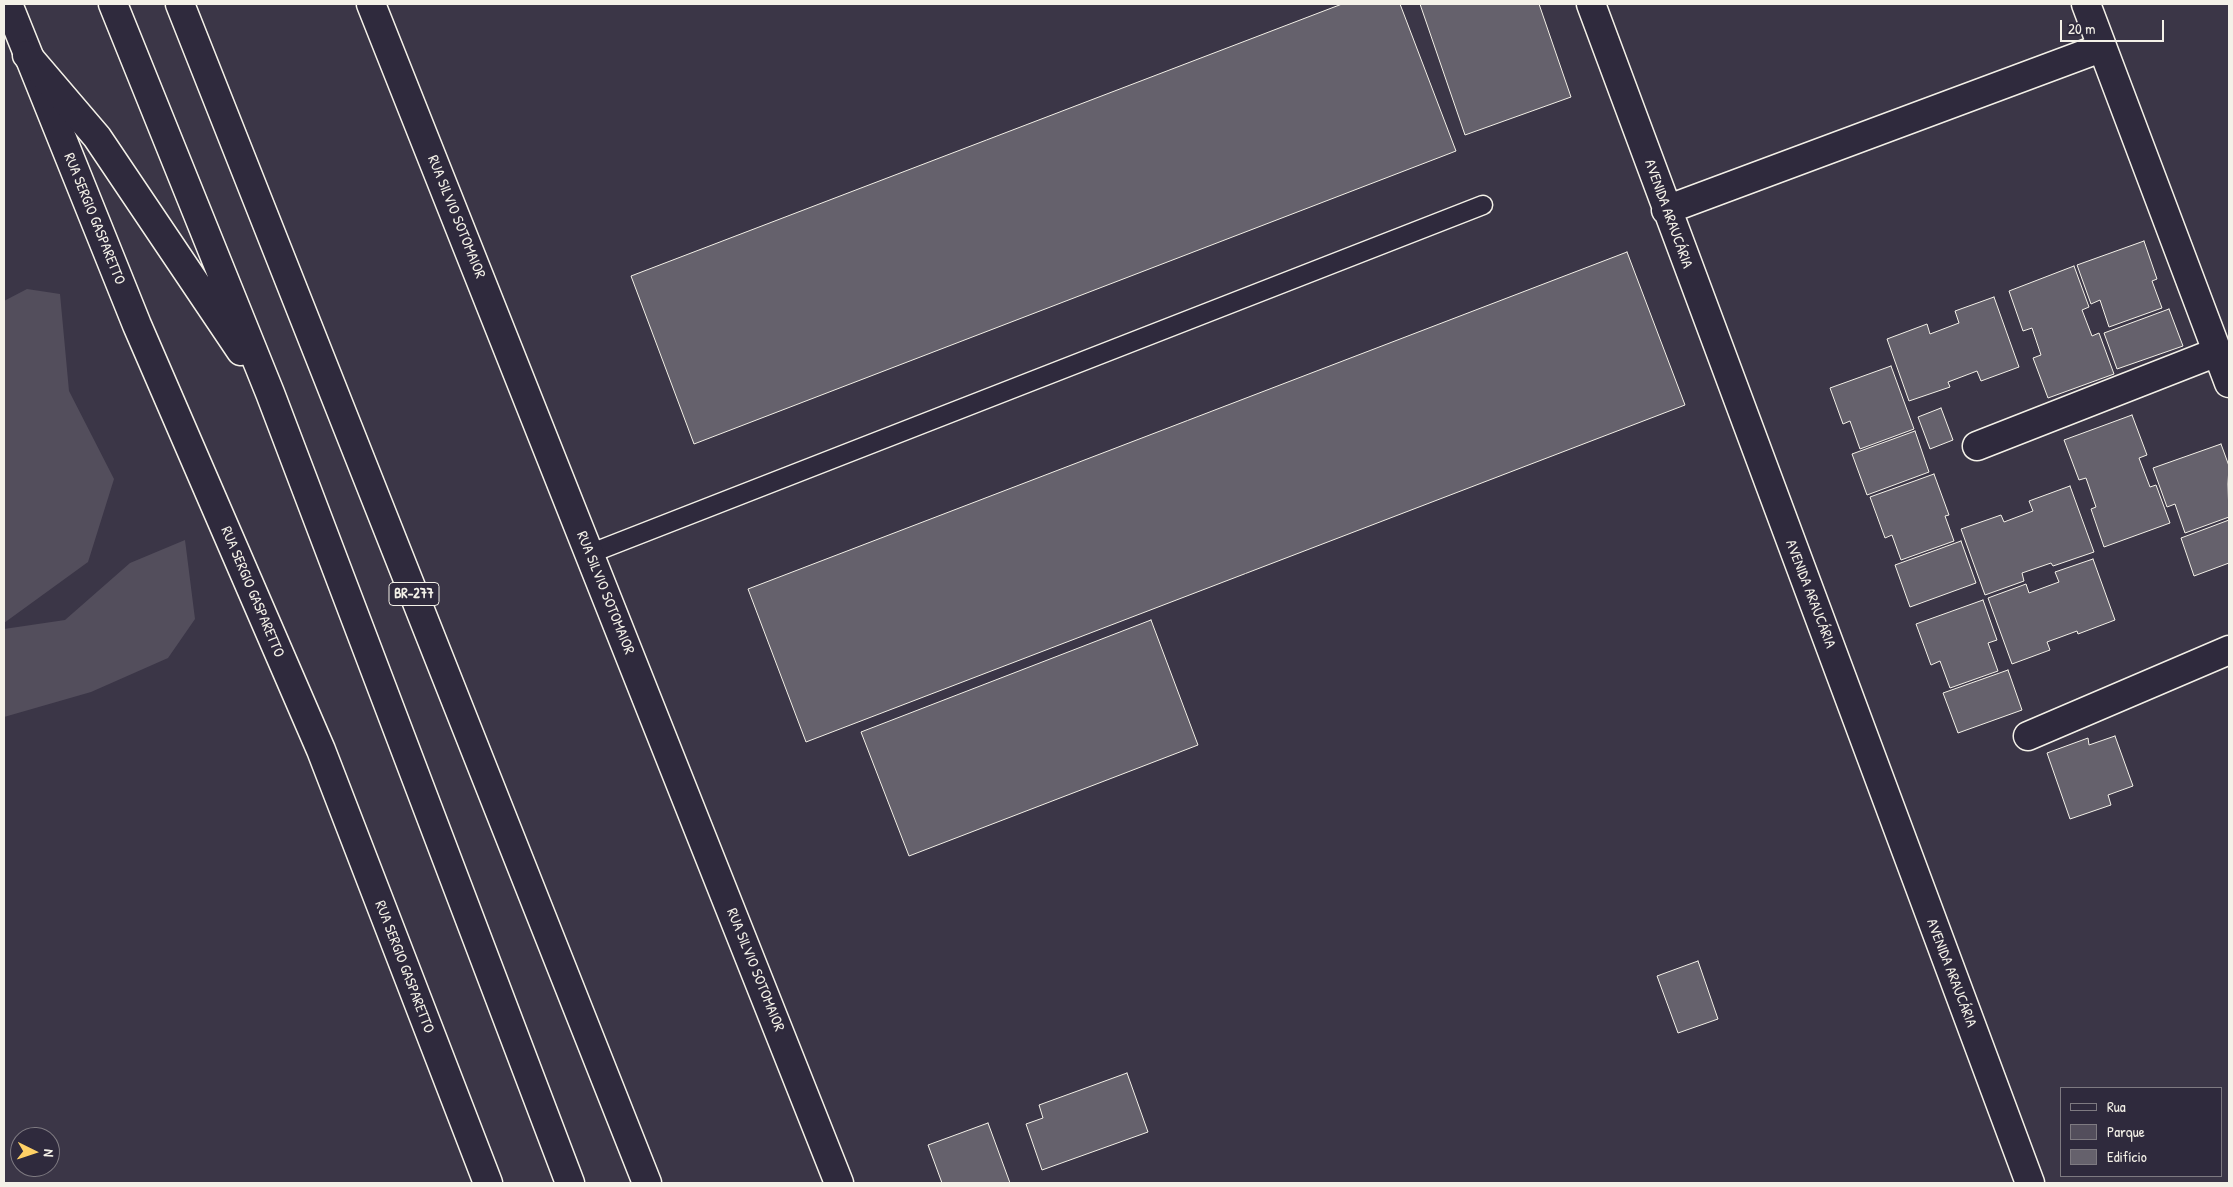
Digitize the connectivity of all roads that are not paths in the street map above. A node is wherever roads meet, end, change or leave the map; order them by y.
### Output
1 (8, 4) edge
2 (112, 4) edge
3 (180, 4) edge
4 (371, 4) edge
5 (1591, 4) edge
6 (2086, 4) edge
7 (2101, 48) junction
8 (28, 55) junction
9 (1483, 205) dead end
10 (1666, 210) junction
11 (2217, 352) junction
12 (2229, 383) edge
13 (270, 394) junction
14 (1977, 446) dead end
15 (590, 554) junction
16 (2229, 650) edge
17 (2028, 736) dead end
18 (488, 1183) edge
19 (570, 1183) edge
20 (647, 1183) edge
21 (839, 1183) edge
22 (2030, 1183) edge

1 - 8 main road, RUA SERGIO GASPARETTO
2 - 13 main road
3 - 20 main road, BR-277
4 - 15 main road, RUA SILVIO SOTOMAIOR
5 - 10 main road, AVENIDA ARAUCÁRIA
6 - 7 main road
7 - 10 main road
7 - 11 main road
8 - 13 main road
8 - 18 main road, RUA SERGIO GASPARETTO
9 - 15 lane
10 - 22 main road, AVENIDA ARAUCÁRIA
11 - 12 main road
11 - 14 main road
13 - 19 main road
15 - 21 main road, RUA SILVIO SOTOMAIOR
16 - 17 main road

